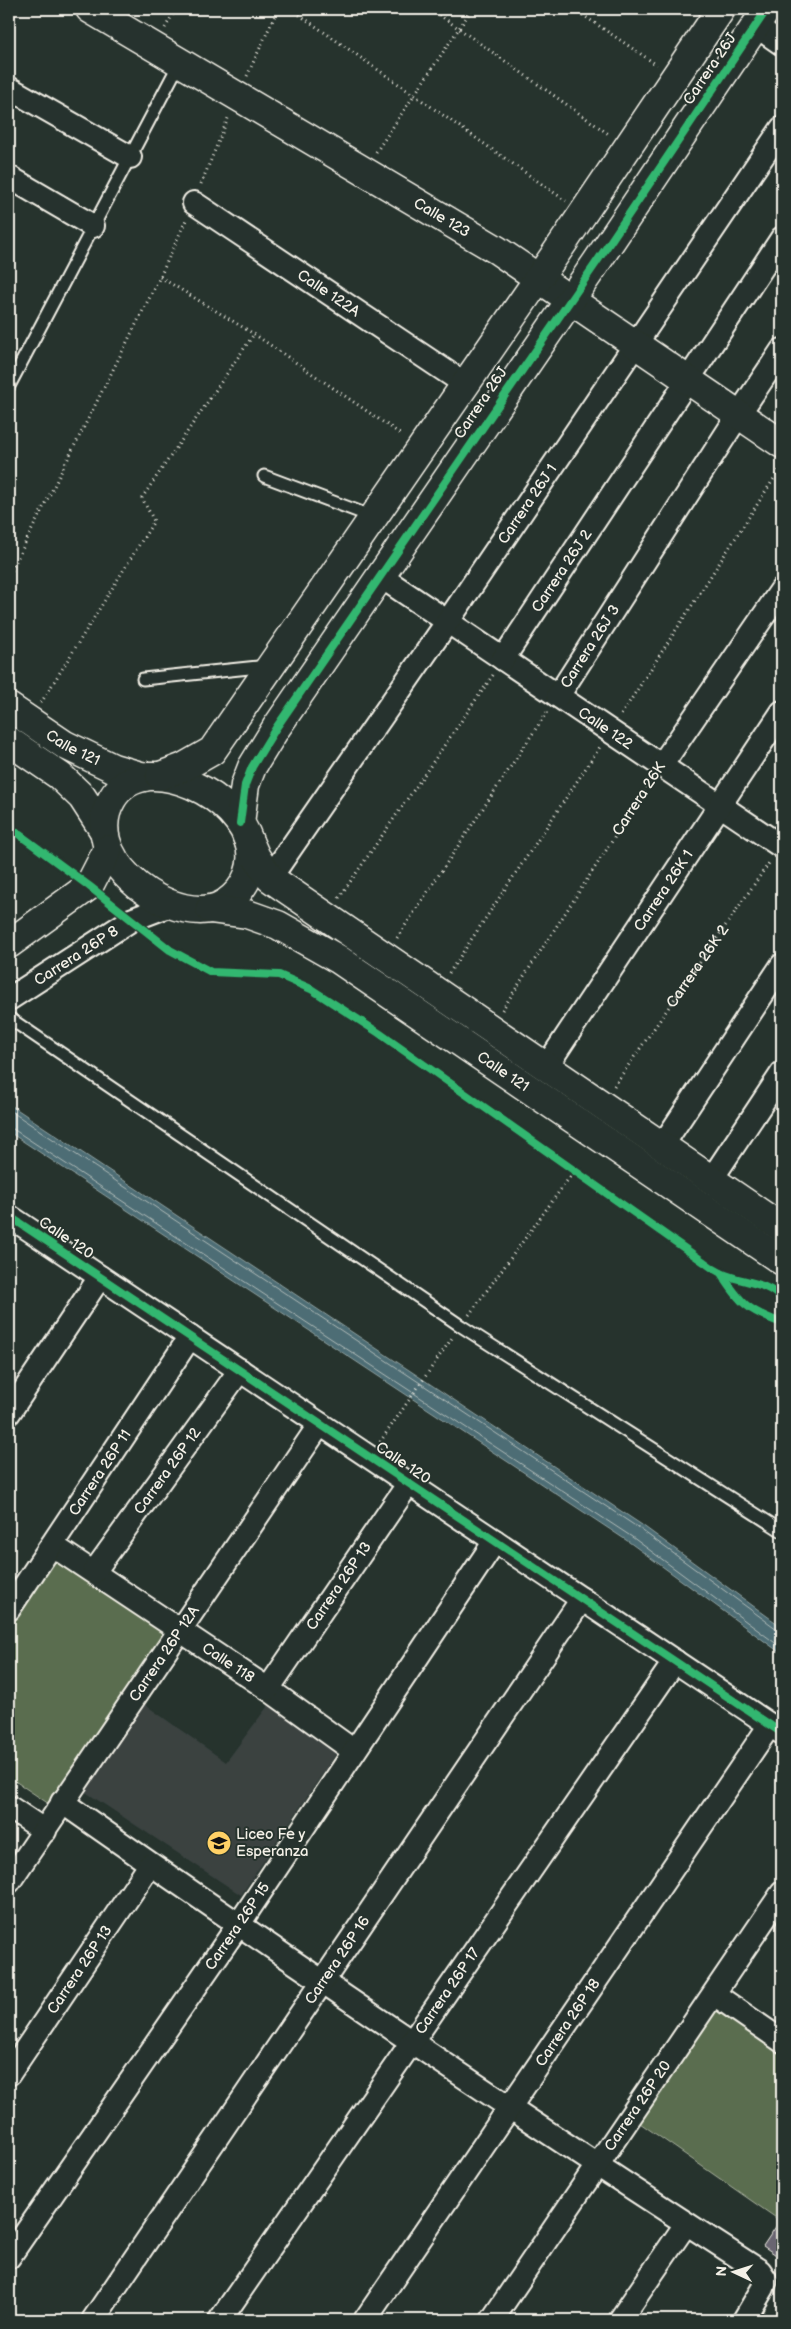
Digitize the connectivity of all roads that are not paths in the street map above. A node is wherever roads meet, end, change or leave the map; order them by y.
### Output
1 (90, 9) edge
2 (721, 9) edge
3 (761, 17) edge
4 (782, 44) edge
5 (180, 62) junction
6 (9, 88) edge
7 (782, 128) edge
8 (130, 157) junction
9 (9, 177) edge
10 (194, 203) road end
11 (93, 226) junction
12 (782, 238) edge
13 (563, 243) junction
14 (497, 250) junction
15 (596, 263) junction
16 (539, 278) junction
17 (570, 298) junction
18 (513, 316) junction
19 (608, 325) junction
20 (543, 337) junction
21 (637, 344) junction
22 (782, 350) edge
23 (688, 379) junction
24 (465, 384) junction
25 (9, 386) edge
26 (739, 414) junction
27 (782, 444) edge
28 (264, 476) dead end
29 (374, 517) junction
30 (380, 576) junction
31 (782, 589) edge
32 (448, 621) junction
33 (503, 659) junction
34 (271, 666) junction
35 (143, 679) dead end
36 (558, 696) junction
37 (9, 707) edge
38 (782, 712) edge
39 (9, 741) edge
40 (661, 766) junction
41 (152, 776) junction
42 (719, 805) junction
43 (243, 830) junction
44 (106, 840) junction
45 (782, 845) edge
46 (270, 878) junction
47 (173, 904) junction
48 (210, 909) junction
49 (9, 944) edge
50 (782, 965) edge
51 (9, 999) edge
52 (9, 1018) edge
53 (546, 1067) junction
54 (782, 1073) edge
55 (662, 1146) junction
56 (711, 1180) junction
57 (10, 1221) edge
58 (782, 1228) edge
59 (782, 1261) edge
60 (100, 1277) junction
61 (190, 1337) junction
62 (240, 1370) junction
63 (9, 1413) edge
64 (320, 1424) junction
65 (409, 1483) junction
66 (782, 1532) edge
67 (495, 1541) junction
68 (52, 1545) junction
69 (94, 1572) junction
70 (582, 1599) junction
71 (9, 1609) edge
72 (178, 1631) junction
73 (675, 1662) junction
74 (268, 1689) junction
75 (776, 1729) edge
76 (354, 1751) junction
77 (62, 1802) junction
78 (9, 1807) edge
79 (45, 1830) junction
80 (150, 1865) junction
81 (9, 1882) edge
82 (782, 1893) edge
83 (239, 1924) junction
84 (323, 1981) junction
85 (714, 1994) junction
86 (782, 2041) edge
87 (412, 2043) junction
88 (9, 2074) edge
89 (510, 2108) junction
90 (596, 2167) junction
91 (686, 2224) junction
92 (9, 2257) edge
93 (752, 2317) edge
94 (92, 2320) edge
95 (220, 2320) edge
96 (365, 2320) edge
97 (492, 2320) edge
98 (620, 2320) edge

1 - 5 street, Calle 123
2 - 13 street, Carrera 26J
3 - 4 street
3 - 15 street, Carrera 26J
5 - 8 lane
5 - 14 street, Calle 123
6 - 8 street
7 - 21 street, Carrera 26J 1
8 - 11 lane
9 - 11 street
10 - 24 street, Calle 122A
11 - 25 lane
12 - 23 street, Carrera 26J 2
13 - 14 street
13 - 16 street, Carrera 26J
14 - 16 street, Calle 123
14 - 18 street
15 - 17 street, Carrera 26J
15 - 19 street
16 - 17 street, Calle 123
16 - 18 street, Carrera 26J
17 - 19 street, Calle 123
17 - 20 street, Carrera 26J
18 - 24 street, Carrera 26J
19 - 20 street
19 - 21 street, Calle 123
20 - 30 street, Carrera 26J
21 - 23 street, Calle 123
21 - 32 street, Carrera 26J 1
22 - 26 street, Carrera 26J 3
23 - 26 street, Calle 123
23 - 33 street, Carrera 26J 2
24 - 29 street, Carrera 26J
26 - 27 street, Calle 123
26 - 36 street, Carrera 26J 3
28 - 29 lane
29 - 34 street, Carrera 26J
30 - 32 street, Calle 122
30 - 43 street, Carrera 26J
31 - 40 street, Carrera 26K
32 - 33 street, Calle 122
32 - 46 street, Carrera 26J 1
33 - 36 street, Calle 122
34 - 35 lane
34 - 41 street, Carrera 26J
36 - 40 street, Calle 122
37 - 41 street, Calle 121
38 - 42 street, Carrera 26K 1
39 - 44 street, Calle 121
40 - 42 street, Calle 122
41 - 43 street
41 - 44 street
42 - 45 street, Calle 122
42 - 53 street, Carrera 26K 1
43 - 46 street, Calle 121
43 - 48 street
44 - 47 street
44 - 49 street
46 - 53 street, Calle 121
47 - 48 street
47 - 51 street, Carrera 26P 8
48 - 59 street, Calle 121
50 - 55 street
52 - 66 lane
53 - 55 street, Calle 121
54 - 56 street
55 - 56 street, Calle 121
56 - 58 street, Calle 121
57 - 60 street, Calle 120
60 - 61 street, Calle 120
60 - 63 street
61 - 62 street, Calle 120
61 - 68 street, Carrera 26P 11
62 - 64 street, Calle 120
62 - 69 street, Carrera 26P 12
64 - 65 street, Calle 120
64 - 72 street, Carrera 26P 12A
65 - 67 street, Calle 120
65 - 74 street, Carrera 26P 13
67 - 70 street, Calle 120
67 - 76 street, Carrera 26P 15
68 - 69 street, Calle 118
68 - 71 street, Carrera 26P 11
69 - 72 street, Calle 118
70 - 73 street, Calle 120
70 - 84 street, Carrera 26P 16
72 - 74 street, Calle 118
72 - 77 street, Carrera 26P 12A
73 - 75 street, Calle 120
73 - 87 street, Carrera 26P 17
74 - 76 street, Calle 118
75 - 89 street, Carrera 26P 18
76 - 83 street, Carrera 26P 15
77 - 79 street, Carrera 26P 12A
77 - 80 street
78 - 79 street
79 - 81 street, Carrera 26P 12A
80 - 83 street
80 - 88 street, Carrera 26P 13
82 - 85 street, Carrera 26P 20
83 - 84 street
83 - 92 street, Carrera 26P 15
84 - 87 street
84 - 94 street, Carrera 26P 16
85 - 86 street
85 - 90 street, Carrera 26P 20
87 - 89 street
87 - 95 street, Carrera 26P 17
89 - 90 street
89 - 96 street, Carrera 26P 18
90 - 91 street
90 - 97 street, Carrera 26P 20
91 - 93 street
91 - 98 street

